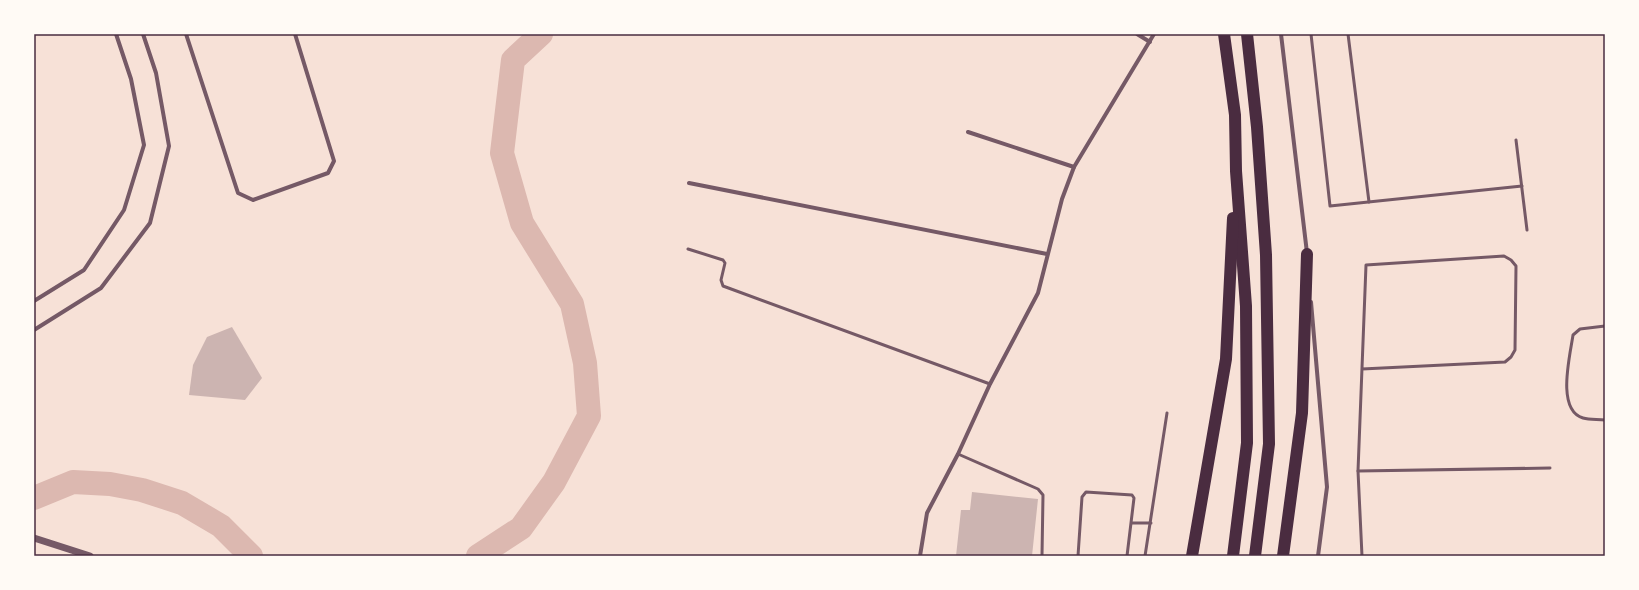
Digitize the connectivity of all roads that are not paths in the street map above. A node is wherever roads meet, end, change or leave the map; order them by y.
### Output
1 (116, 34) edge
2 (143, 34) edge
3 (186, 34) edge
4 (295, 34) edge
5 (1137, 34) edge
6 (1154, 34) edge
7 (1224, 34) edge
8 (1247, 34) edge
9 (1281, 34) edge
10 (1311, 34) edge
11 (1348, 34) edge
12 (1150, 42) junction
13 (968, 132) dead end
14 (1516, 140) dead end
15 (1074, 167) junction
16 (1236, 171) junction
17 (689, 182) dead end
18 (1522, 186) junction
19 (1369, 202) junction
20 (1527, 230) dead end
21 (688, 249) dead end
22 (1047, 254) junction
23 (1307, 254) junction
24 (34, 301) edge
25 (1605, 326) edge
26 (34, 330) edge
27 (1362, 369) junction
28 (990, 384) junction
29 (1167, 413) dead end
30 (1605, 420) edge
31 (958, 454) junction
32 (1550, 468) dead end
33 (1358, 471) junction
34 (1132, 522) junction
35 (1151, 523) junction
36 (34, 538) edge
37 (87, 555) edge
38 (920, 556) edge
39 (1042, 556) edge
40 (1078, 556) edge
41 (1127, 556) edge
42 (1145, 556) edge
43 (1192, 556) edge
44 (1233, 556) edge
45 (1255, 556) edge
46 (1283, 556) edge
47 (1318, 556) edge
48 (1362, 556) edge

1 - 24 street
2 - 26 street
3 - 4 street
5 - 12 street
6 - 12 street
7 - 16 highway
8 - 45 highway
9 - 23 street
10 - 19 lane
11 - 19 lane
12 - 15 street
13 - 15 street
14 - 18 lane
15 - 22 street
16 - 43 highway
16 - 44 highway
17 - 22 street
18 - 19 lane
18 - 20 lane
21 - 28 lane
22 - 28 street
23 - 46 highway
23 - 47 street
25 - 30 lane
27 - 27 lane
27 - 33 lane
28 - 31 street
29 - 35 lane
31 - 38 street
31 - 39 lane
32 - 33 lane
33 - 48 lane
34 - 35 lane
34 - 40 lane
34 - 41 lane
35 - 42 lane
36 - 37 street

